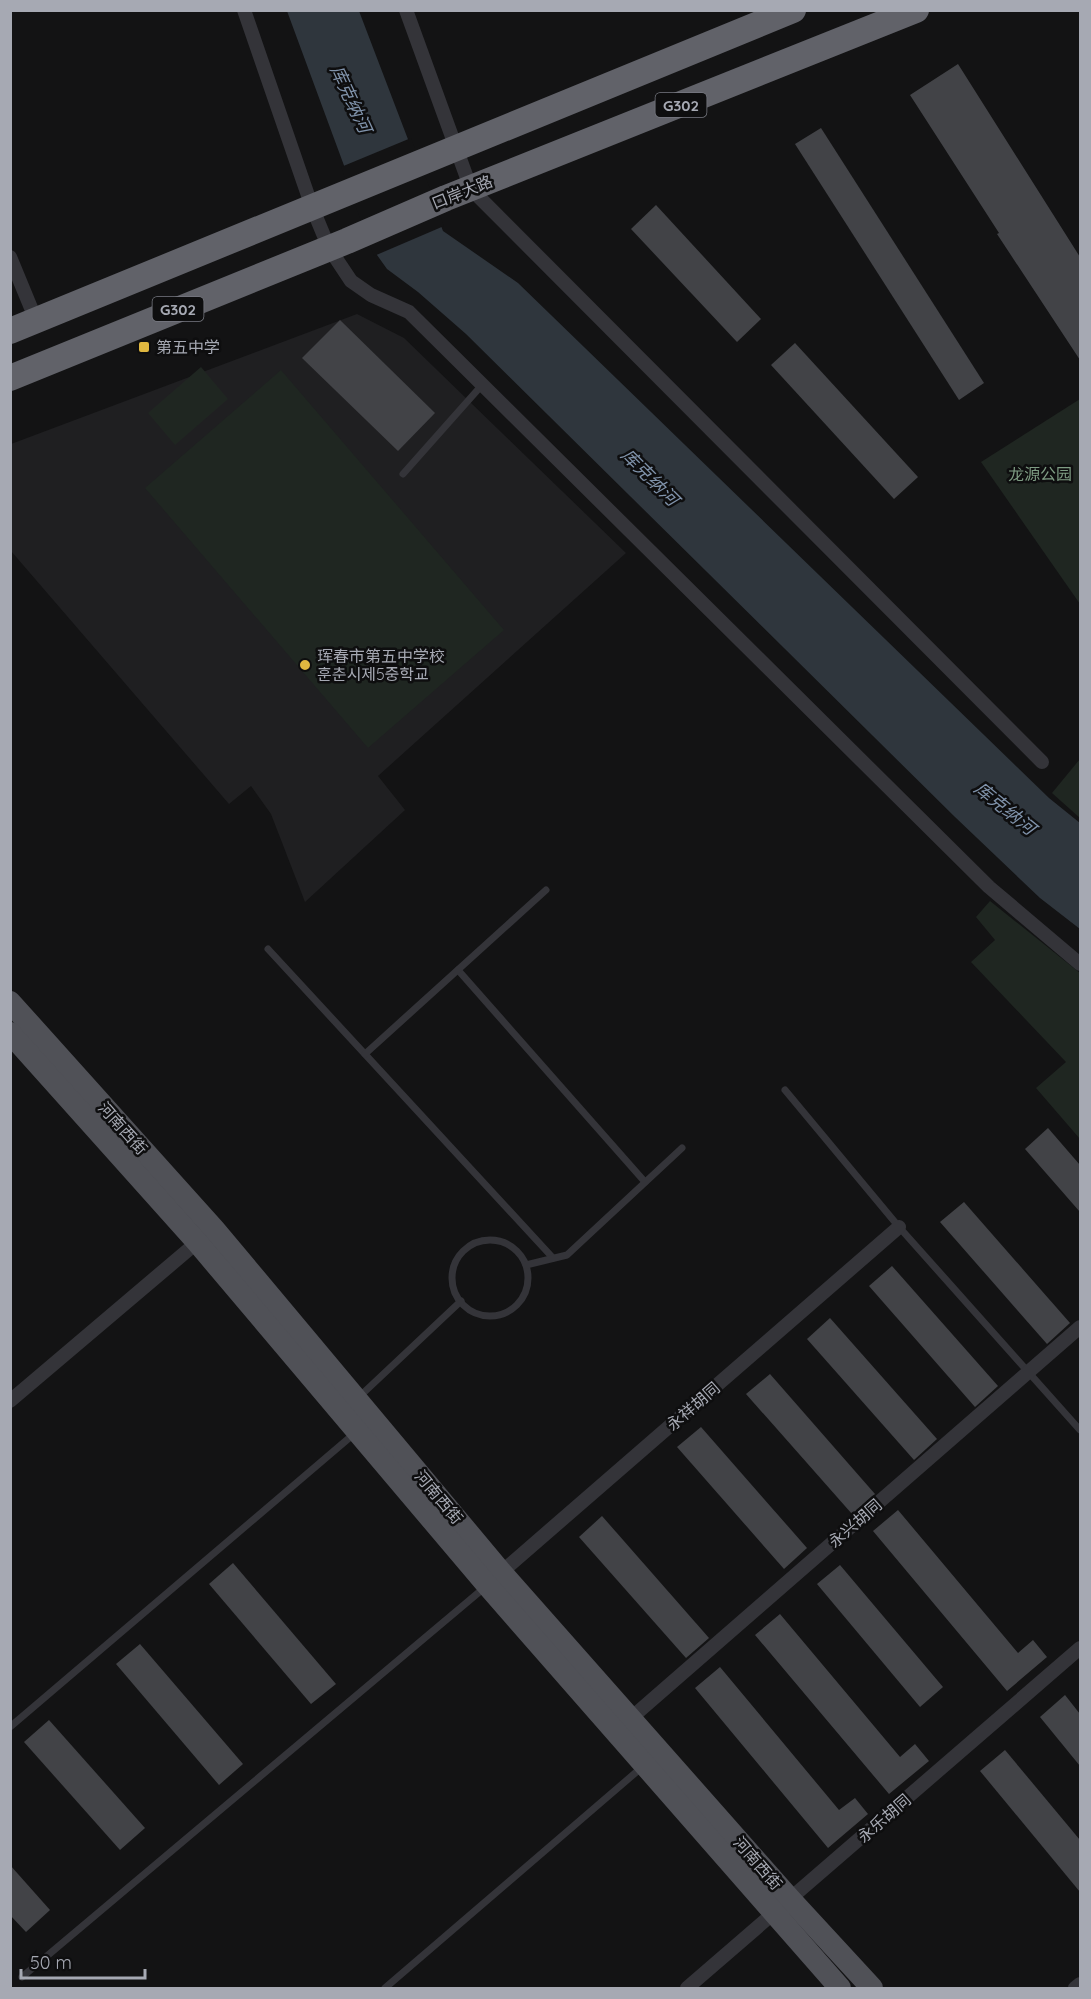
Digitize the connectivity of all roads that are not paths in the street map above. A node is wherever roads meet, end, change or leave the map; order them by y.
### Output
1 (244, 10) edge
2 (406, 10) edge
3 (794, 10) edge
4 (916, 10) edge
5 (456, 148) junction
6 (471, 189) junction
7 (321, 204) junction
8 (338, 244) junction
9 (10, 257) edge
10 (36, 320) junction
11 (10, 331) edge
12 (10, 378) edge
13 (482, 385) junction
14 (403, 474) dead end
15 (1042, 762) dead end
16 (546, 890) dead end
17 (268, 949) dead end
18 (1080, 964) edge
19 (458, 970) junction
20 (10, 1002) edge
21 (10, 1033) edge
22 (365, 1054) junction
23 (785, 1090) dead end
24 (682, 1148) dead end
25 (645, 1182) junction
26 (899, 1227) junction
27 (206, 1236) junction
28 (553, 1258) junction
29 (526, 1265) junction
30 (461, 1301) junction
31 (1080, 1327) edge
32 (1029, 1372) junction
33 (357, 1399) junction
34 (10, 1401) edge
35 (1080, 1430) edge
36 (357, 1431) junction
37 (494, 1579) junction
38 (1080, 1648) edge
39 (630, 1719) junction
40 (10, 1727) edge
41 (645, 1764) junction
42 (782, 1907) junction
43 (22, 1977) dead end
44 (1080, 1983) edge
45 (385, 1989) edge
46 (687, 1989) edge
47 (840, 1989) edge
48 (872, 1989) edge
49 (1075, 1989) edge

1 - 7 street
2 - 5 street
3 - 5 highway, G302
4 - 6 highway, 口岸大路 / G302
5 - 6 street
5 - 7 highway, G302
6 - 8 highway, 口岸大路 / G302
6 - 15 street
7 - 8 street
7 - 10 highway, G302
8 - 12 highway, 口岸大路 / G302
8 - 13 street
9 - 10 street
10 - 11 highway, G302
13 - 14 lane
13 - 18 street
16 - 19 lane
17 - 22 lane
19 - 22 lane
19 - 25 lane
20 - 27 main road, 河南西街
21 - 27 main road, 河南西街
22 - 28 lane
23 - 26 lane
24 - 25 lane
25 - 28 lane
26 - 32 lane
26 - 37 street, 永祥胡同
27 - 33 main road, 河南西街
27 - 34 street
27 - 36 main road, 河南西街
28 - 29 lane
29 - 30 lane
29 - 30 lane
30 - 33 lane
31 - 32 street, 永兴胡同
32 - 35 lane
32 - 39 street, 永兴胡同
33 - 37 main road, 河南西街
36 - 37 main road, 河南西街
36 - 40 lane
37 - 39 main road, 河南西街
37 - 41 main road, 河南西街
37 - 43 lane
38 - 42 street, 永乐胡同
39 - 42 main road, 河南西街
41 - 42 main road, 河南西街
41 - 45 lane
42 - 46 street, 永乐胡同
42 - 47 main road, 河南西街
42 - 48 main road, 河南西街
44 - 49 street

